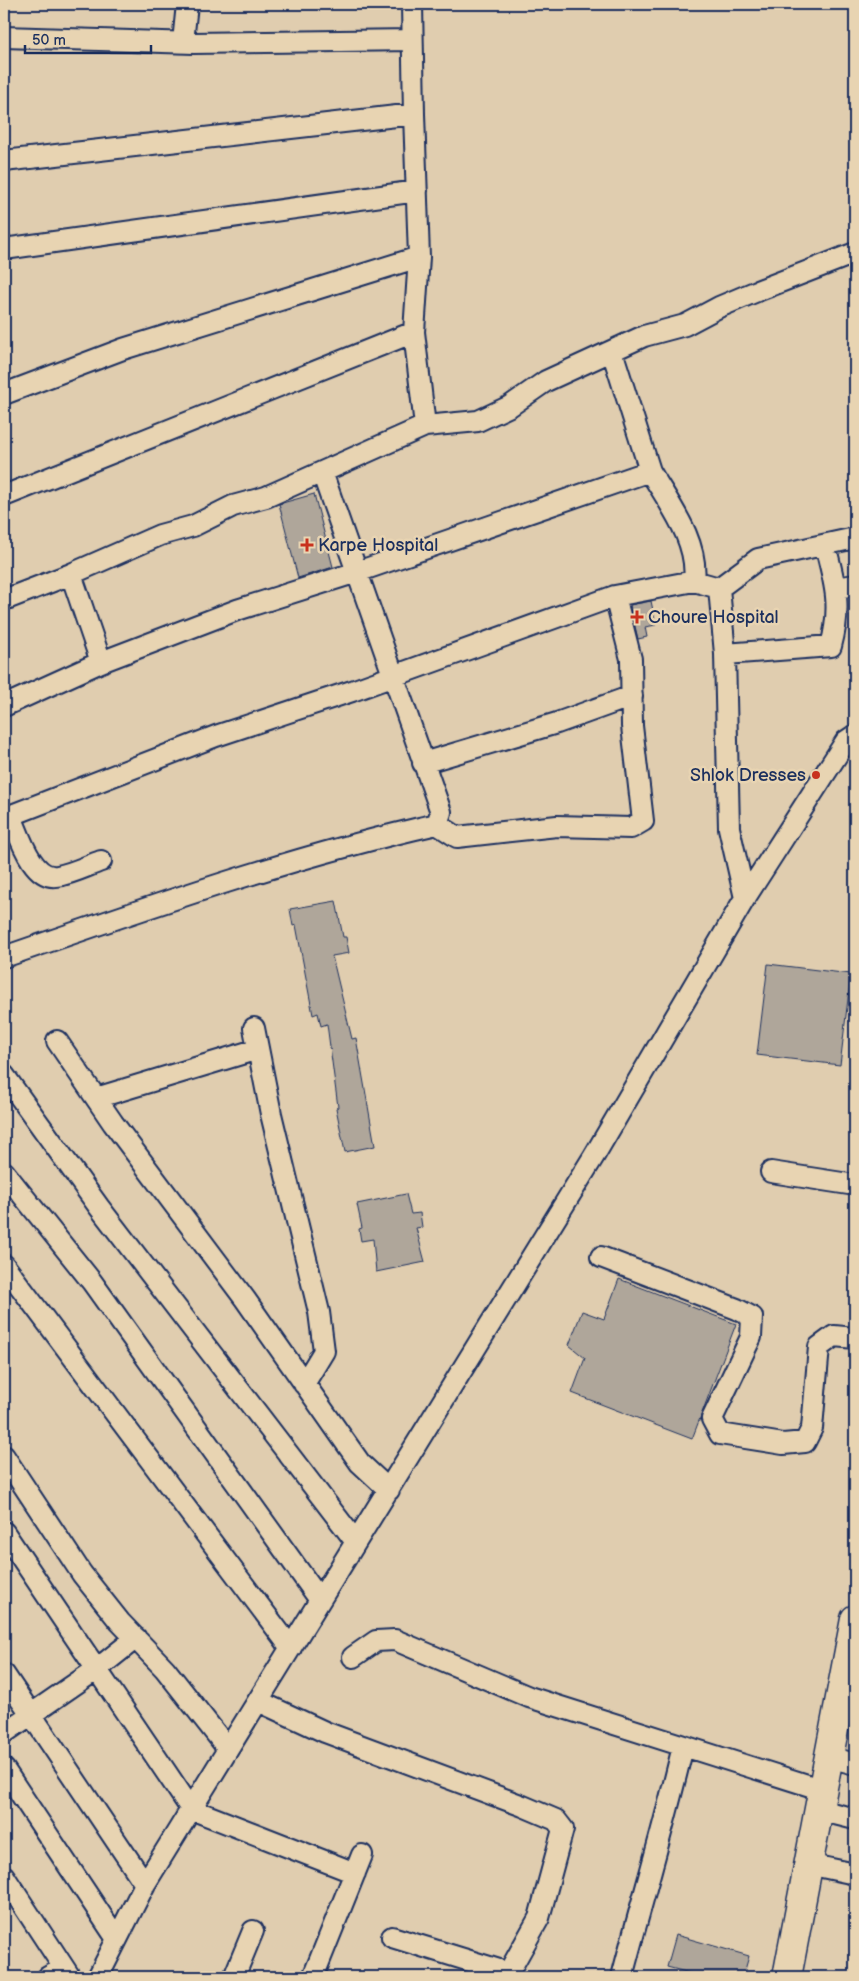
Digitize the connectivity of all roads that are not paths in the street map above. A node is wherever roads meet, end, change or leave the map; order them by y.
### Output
1 (187, 4) edge
2 (412, 4) edge
3 (4, 37) edge
4 (412, 40) junction
5 (183, 42) junction
6 (414, 114) junction
7 (4, 160) edge
8 (417, 191) junction
9 (4, 249) edge
10 (855, 253) edge
11 (420, 257) junction
12 (414, 332) junction
13 (612, 351) junction
14 (4, 394) edge
15 (425, 426) junction
16 (650, 471) junction
17 (322, 472) junction
18 (4, 496) edge
19 (855, 538) edge
20 (825, 545) junction
21 (357, 572) junction
22 (71, 574) junction
23 (694, 581) junction
24 (846, 587) edge
25 (719, 588) junction
26 (615, 596) junction
27 (4, 600) edge
28 (725, 654) junction
29 (101, 662) junction
30 (394, 675) junction
31 (632, 696) junction
32 (4, 706) edge
33 (855, 735) edge
34 (423, 763) junction
35 (7, 817) edge
36 (437, 824) junction
37 (101, 861) dead end
38 (745, 898) junction
39 (4, 957) edge
40 (254, 1028) dead end
41 (56, 1041) dead end
42 (258, 1049) junction
43 (4, 1075) edge
44 (96, 1098) junction
45 (4, 1172) edge
46 (771, 1172) dead end
47 (855, 1185) edge
48 (601, 1257) dead end
49 (4, 1265) edge
50 (855, 1338) edge
51 (304, 1384) junction
52 (4, 1456) edge
53 (388, 1490) junction
54 (4, 1532) edge
55 (356, 1542) junction
56 (320, 1600) junction
57 (855, 1620) edge
58 (136, 1638) junction
59 (291, 1648) junction
60 (852, 1655) edge
61 (353, 1657) dead end
62 (97, 1669) junction
63 (4, 1674) edge
64 (258, 1701) junction
65 (32, 1715) junction
66 (4, 1733) edge
67 (683, 1746) junction
68 (228, 1749) junction
69 (829, 1757) junction
70 (855, 1764) edge
71 (4, 1768) edge
72 (821, 1800) junction
73 (191, 1809) junction
74 (855, 1819) edge
75 (808, 1864) junction
76 (855, 1874) edge
77 (4, 1876) edge
78 (145, 1884) junction
79 (253, 1931) dead end
80 (392, 1937) dead end
81 (117, 1939) junction
82 (61, 1974) edge
83 (105, 1975) edge
84 (508, 1975) edge
85 (792, 1976) edge
86 (234, 1977) edge
87 (313, 1977) edge
88 (622, 1977) edge

1 - 5 street
2 - 4 street
3 - 5 street
4 - 5 street
4 - 6 street
6 - 7 street
6 - 8 street
8 - 9 street
8 - 11 street
10 - 13 street
11 - 12 street
11 - 14 street
12 - 15 street
12 - 18 street
13 - 15 street
13 - 16 street
15 - 17 street
16 - 21 street
16 - 23 street
17 - 21 street
17 - 22 street
19 - 20 street
20 - 24 street
20 - 25 street
21 - 29 street
21 - 30 street
22 - 27 street
22 - 29 street
23 - 25 street
23 - 26 street
24 - 28 street
25 - 28 street
26 - 30 street
26 - 31 street
28 - 38 street
29 - 32 street
30 - 34 street
30 - 35 street
31 - 34 street
31 - 36 street
33 - 38 street
34 - 36 street
35 - 37 street
36 - 39 street
38 - 53 street
40 - 42 street
41 - 44 street
42 - 44 street
42 - 51 street
43 - 55 street
44 - 51 street
45 - 56 street
46 - 47 street
48 - 50 street
49 - 59 street
51 - 53 street
52 - 58 street
53 - 55 street
54 - 62 street
55 - 56 street
56 - 59 street
57 - 60 highway
58 - 62 street
58 - 68 street
59 - 64 street
60 - 69 highway
61 - 67 street
62 - 65 street
62 - 73 street
63 - 65 street
64 - 68 street
64 - 84 street
65 - 66 street
65 - 78 street
67 - 72 street
67 - 88 street
68 - 73 street
69 - 70 street
69 - 72 highway
71 - 81 street
72 - 74 street
72 - 75 highway
73 - 78 street
73 - 87 street
75 - 76 street
75 - 85 highway
77 - 82 street
78 - 81 street
79 - 86 street
80 - 84 street
81 - 83 street

